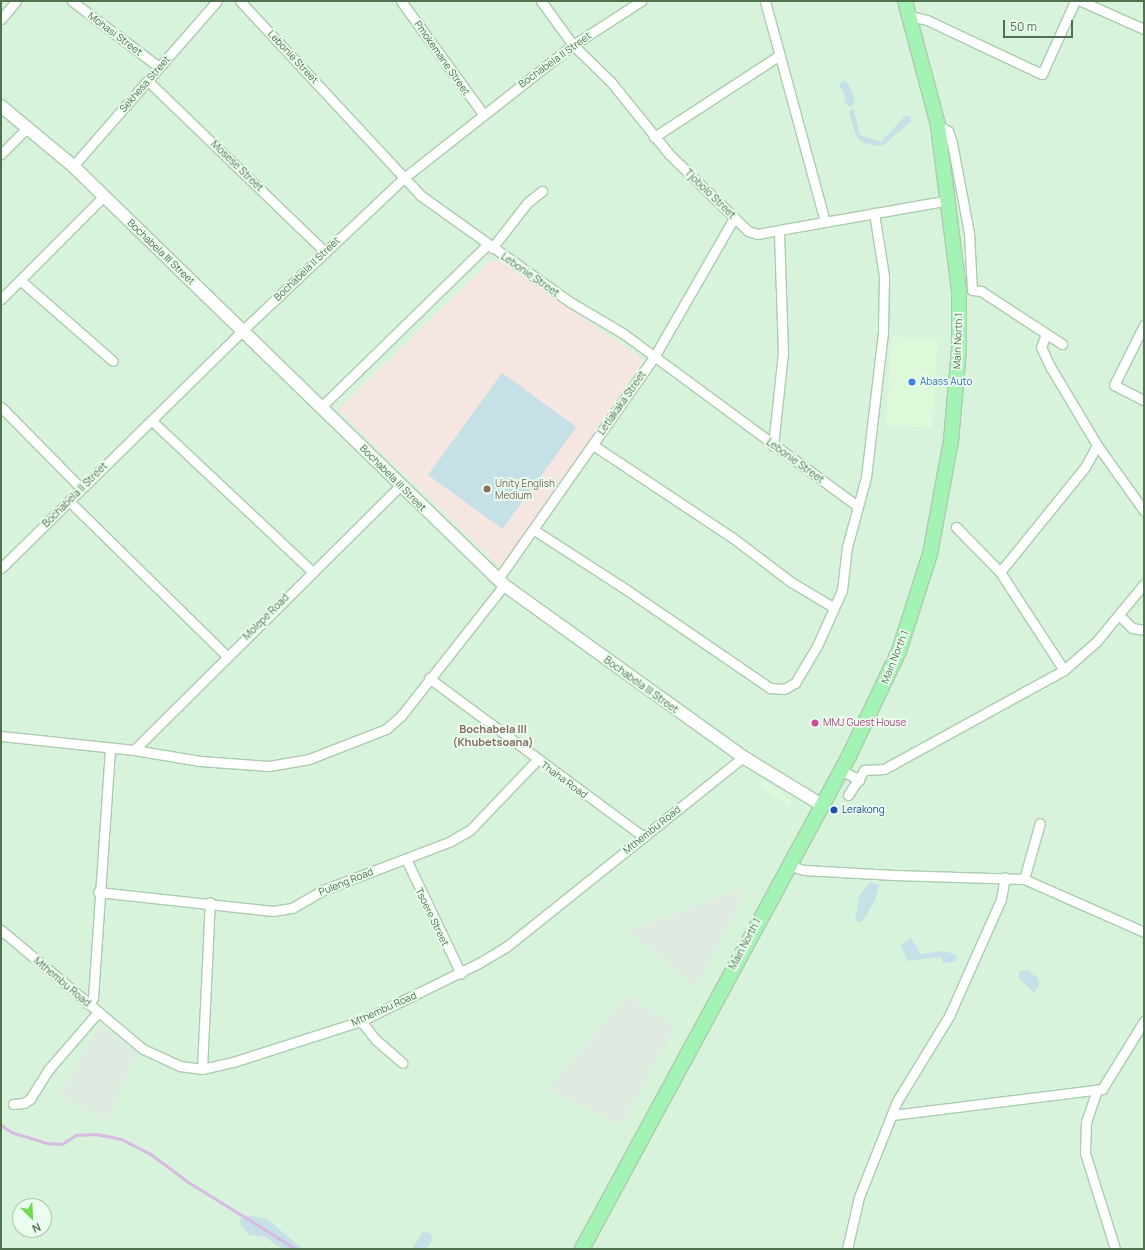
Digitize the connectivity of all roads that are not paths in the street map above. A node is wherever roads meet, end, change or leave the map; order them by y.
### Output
1 (16, 1) edge
2 (72, 1) edge
3 (217, 1) edge
4 (240, 1) edge
5 (401, 1) edge
6 (541, 1) edge
7 (641, 1) edge
8 (765, 1) edge
9 (905, 1) edge
10 (1075, 1) edge
11 (1081, 1) edge
12 (910, 16) junction
13 (1, 19) edge
14 (1144, 29) edge
15 (573, 45) junction
16 (780, 55) junction
17 (159, 67) junction
18 (148, 81) junction
19 (1, 106) edge
20 (483, 114) junction
21 (938, 126) junction
22 (27, 128) junction
23 (654, 137) junction
24 (1, 154) edge
25 (72, 166) junction
26 (405, 177) junction
27 (542, 191) dead end
28 (103, 197) junction
29 (950, 200) junction
30 (874, 213) junction
31 (734, 218) junction
32 (825, 222) junction
33 (779, 230) junction
34 (489, 247) junction
35 (326, 252) junction
36 (20, 280) junction
37 (1, 299) edge
38 (1144, 325) edge
39 (243, 330) junction
40 (1046, 334) junction
41 (1062, 344) dead end
42 (654, 357) junction
43 (113, 361) dead end
44 (1144, 400) edge
45 (1, 407) edge
46 (320, 408) junction
47 (152, 420) junction
48 (593, 445) junction
49 (1097, 445) junction
50 (773, 446) junction
51 (400, 486) junction
52 (81, 488) junction
53 (69, 501) junction
54 (857, 506) junction
55 (1144, 511) edge
56 (956, 527) dead end
57 (534, 530) junction
58 (1, 568) edge
59 (312, 571) junction
60 (1000, 572) junction
61 (501, 582) junction
62 (1144, 584) edge
63 (833, 607) junction
64 (1120, 616) junction
65 (1144, 630) edge
66 (227, 656) junction
67 (1064, 670) junction
68 (429, 678) junction
69 (1, 736) edge
70 (110, 749) junction
71 (134, 750) junction
72 (743, 757) junction
73 (537, 760) junction
74 (841, 770) junction
75 (859, 780) junction
76 (848, 795) dead end
77 (822, 805) junction
78 (1040, 823) dead end
79 (644, 837) junction
80 (406, 859) junction
81 (788, 865) junction
82 (1005, 877) junction
83 (1024, 879) junction
84 (98, 892) junction
85 (210, 902) junction
86 (1, 930) edge
87 (1144, 932) edge
88 (461, 974) junction
89 (88, 1004) junction
90 (98, 1012) junction
91 (361, 1021) junction
92 (1144, 1021) edge
93 (402, 1063) dead end
94 (202, 1069) junction
95 (1097, 1090) junction
96 (13, 1104) dead end
97 (893, 1115) junction
98 (582, 1249) edge
99 (847, 1249) edge
100 (1115, 1249) edge

1 - 13 street
2 - 17 street, Mohasi Street
3 - 17 street, Sekhesa Street
4 - 26 street, Lebonie Street
5 - 20 street, Pmokemane Street
6 - 15 street, Tjobolo Street
7 - 15 street, Bochabela II Street
8 - 16 street
9 - 12 main road, Main North 1
10 - 12 street
11 - 14 street
12 - 21 main road, Main North 1
15 - 20 street, Bochabela II Street
15 - 23 street, Tjobolo Street
16 - 23 street
16 - 32 street
17 - 18 street, Sekhesa Street
18 - 25 street, Sekhesa Street
18 - 35 street, Mosese Street
19 - 22 street, Bochabela III Street
20 - 26 street, Bochabela II Street
21 - 29 main road, Main North 1
21 - 40 street
22 - 24 street
22 - 25 street, Bochabela III Street
23 - 31 street, Tjobolo Street
25 - 28 street, Bochabela III Street
26 - 34 street, Lebonie Street
26 - 35 street, Bochabela II Street
27 - 34 street
28 - 36 street
28 - 39 street, Bochabela III Street
29 - 30 street, Tjobolo Street
29 - 74 main road, Main North 1
30 - 32 street, Tjobolo Street
30 - 54 street
31 - 33 street, Tjobolo Street
31 - 42 street, Letlakaka Street
32 - 33 street, Tjobolo Street
33 - 50 street
34 - 42 street, Lebonie Street
34 - 46 street
35 - 39 street, Bochabela II Street
36 - 37 street
36 - 43 street
38 - 44 street
39 - 46 street, Bochabela III Street
39 - 47 street, Bochabela II Street
40 - 41 street
40 - 49 street
42 - 48 street, Letlakaka Street
42 - 50 street, Lebonie Street
45 - 52 street
46 - 51 street, Bochabela III Street
47 - 52 street, Bochabela II Street
47 - 59 street
48 - 57 street, Letlakaka Street
48 - 63 street
49 - 55 street
49 - 60 street
50 - 54 street, Lebonie Street
51 - 59 street, Molepe Road
51 - 61 street, Bochabela III Street
52 - 53 street, Bochabela II Street
53 - 58 street, Bochabela II Street
53 - 66 street
54 - 63 street
56 - 60 street
57 - 61 street, Letlakaka Street
57 - 63 street
59 - 66 street, Molepe Road
60 - 67 street
61 - 68 street, Letlakaka Street
61 - 72 street, Bochabela III Street
62 - 64 street
64 - 65 street
64 - 67 street
66 - 71 street, Molepe Road
67 - 75 street
68 - 71 street, Letlakaka Street
68 - 73 street, Thaha Road
69 - 70 street, Letlakaka Street
70 - 71 street, Letlakaka Street
70 - 84 street
72 - 77 street, Bochabela III Street
72 - 79 street, Mthembu Road
73 - 79 street, Thaha Road
73 - 80 street, Puleng Road
74 - 75 street
74 - 77 main road, Main North 1
75 - 76 street
77 - 81 main road, Main North 1
78 - 83 street
79 - 88 street, Mthembu Road
80 - 85 street, Puleng Road
80 - 88 street, Tsoere Street
81 - 82 street
81 - 98 main road, Main North 1
82 - 83 street
82 - 97 street
83 - 87 street
84 - 85 street, Puleng Road
84 - 89 street
85 - 94 street
86 - 89 street, Mthembu Road
88 - 91 street, Mthembu Road
89 - 90 street, Mthembu Road
90 - 94 street, Mthembu Road
90 - 96 street
91 - 93 street
91 - 94 street, Mthembu Road
92 - 95 street
95 - 97 street
95 - 100 street
97 - 99 street

